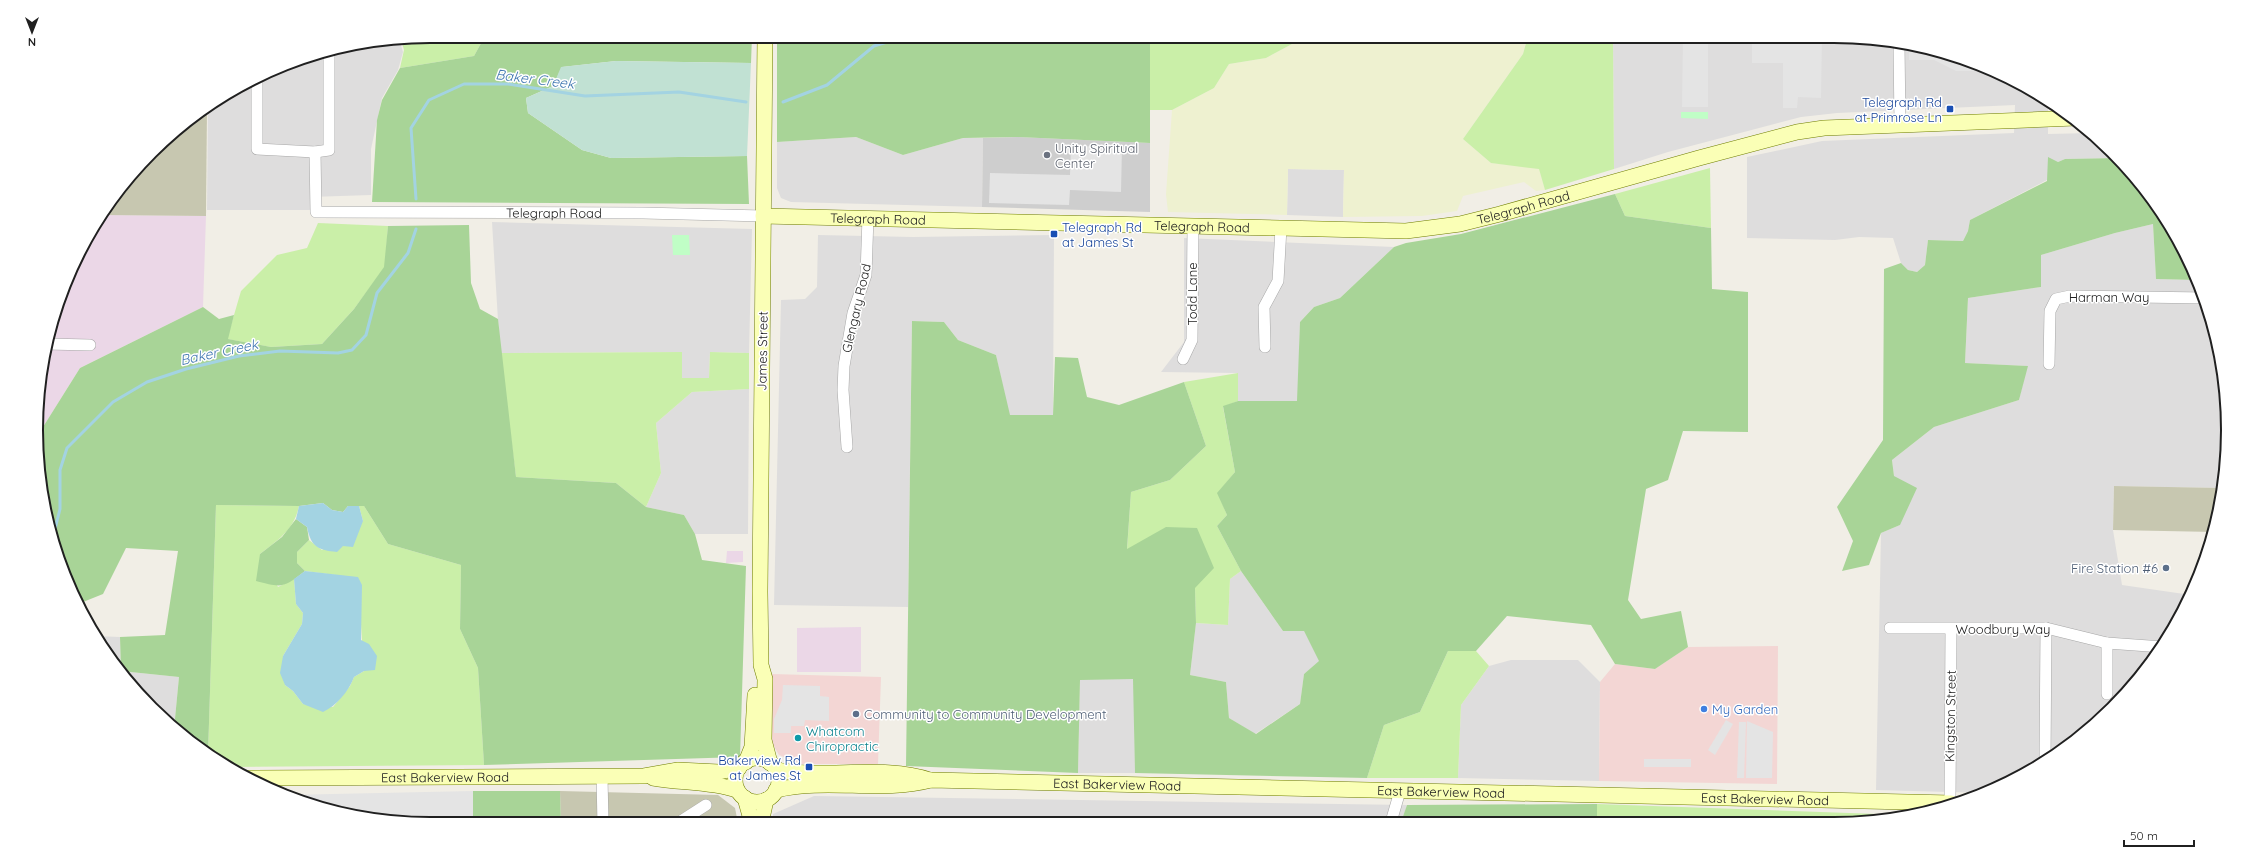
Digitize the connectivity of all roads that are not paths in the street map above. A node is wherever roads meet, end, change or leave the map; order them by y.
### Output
1 (765, 43) edge
2 (1899, 48) edge
3 (329, 56) edge
4 (257, 84) edge
5 (2064, 118) edge
6 (1900, 124) junction
7 (315, 152) junction
8 (763, 216) junction
9 (868, 217) junction
10 (1193, 226) junction
11 (1281, 228) junction
12 (2197, 298) edge
13 (53, 344) edge
14 (90, 345) dead end
15 (1265, 347) dead end
16 (1183, 359) dead end
17 (2049, 364) dead end
18 (847, 446) dead end
19 (1890, 628) dead end
20 (2046, 628) junction
21 (1951, 629) junction
22 (2107, 643) junction
23 (2156, 646) edge
24 (761, 665) junction
25 (2106, 694) dead end
26 (2045, 754) edge
27 (742, 765) junction
28 (773, 766) junction
29 (602, 776) junction
30 (644, 776) junction
31 (261, 778) edge
32 (931, 780) junction
33 (1400, 791) junction
34 (741, 794) junction
35 (771, 795) junction
36 (1950, 799) edge
37 (1938, 803) edge
38 (706, 805) dead end
39 (603, 817) edge
40 (687, 817) edge
41 (750, 817) edge
42 (763, 817) edge
43 (1392, 817) edge

1 - 8 main road, James Street
2 - 6 street
3 - 7 street
4 - 7 street
5 - 6 main road, Telegraph Road
6 - 11 main road, Telegraph Road
7 - 8 street, Telegraph Road
8 - 9 main road, Telegraph Road
8 - 24 main road, James Street
9 - 10 main road, Telegraph Road
9 - 18 street, Glengary Road
10 - 11 main road, Telegraph Road
10 - 16 street, Todd Lane
11 - 15 street
12 - 17 street, Harman Way
13 - 14 street
19 - 21 street, Woodbury Way
20 - 21 street, Woodbury Way
20 - 22 street, Woodbury Way
20 - 26 street
21 - 36 street, Kingston Street
22 - 23 street, Woodbury Way
22 - 25 street
24 - 27 main road, James Street
24 - 28 main road, James Street
27 - 28 main road
27 - 30 main road, East Bakerview Road
27 - 34 main road
28 - 32 main road, East Bakerview Road
28 - 35 main road
29 - 30 main road, East Bakerview Road
29 - 31 main road, East Bakerview Road
29 - 39 street
30 - 34 main road, East Bakerview Road
32 - 33 main road, East Bakerview Road
32 - 35 main road, East Bakerview Road
33 - 37 main road, East Bakerview Road
33 - 43 street
34 - 35 main road
34 - 41 main road
35 - 42 main road
38 - 40 street

